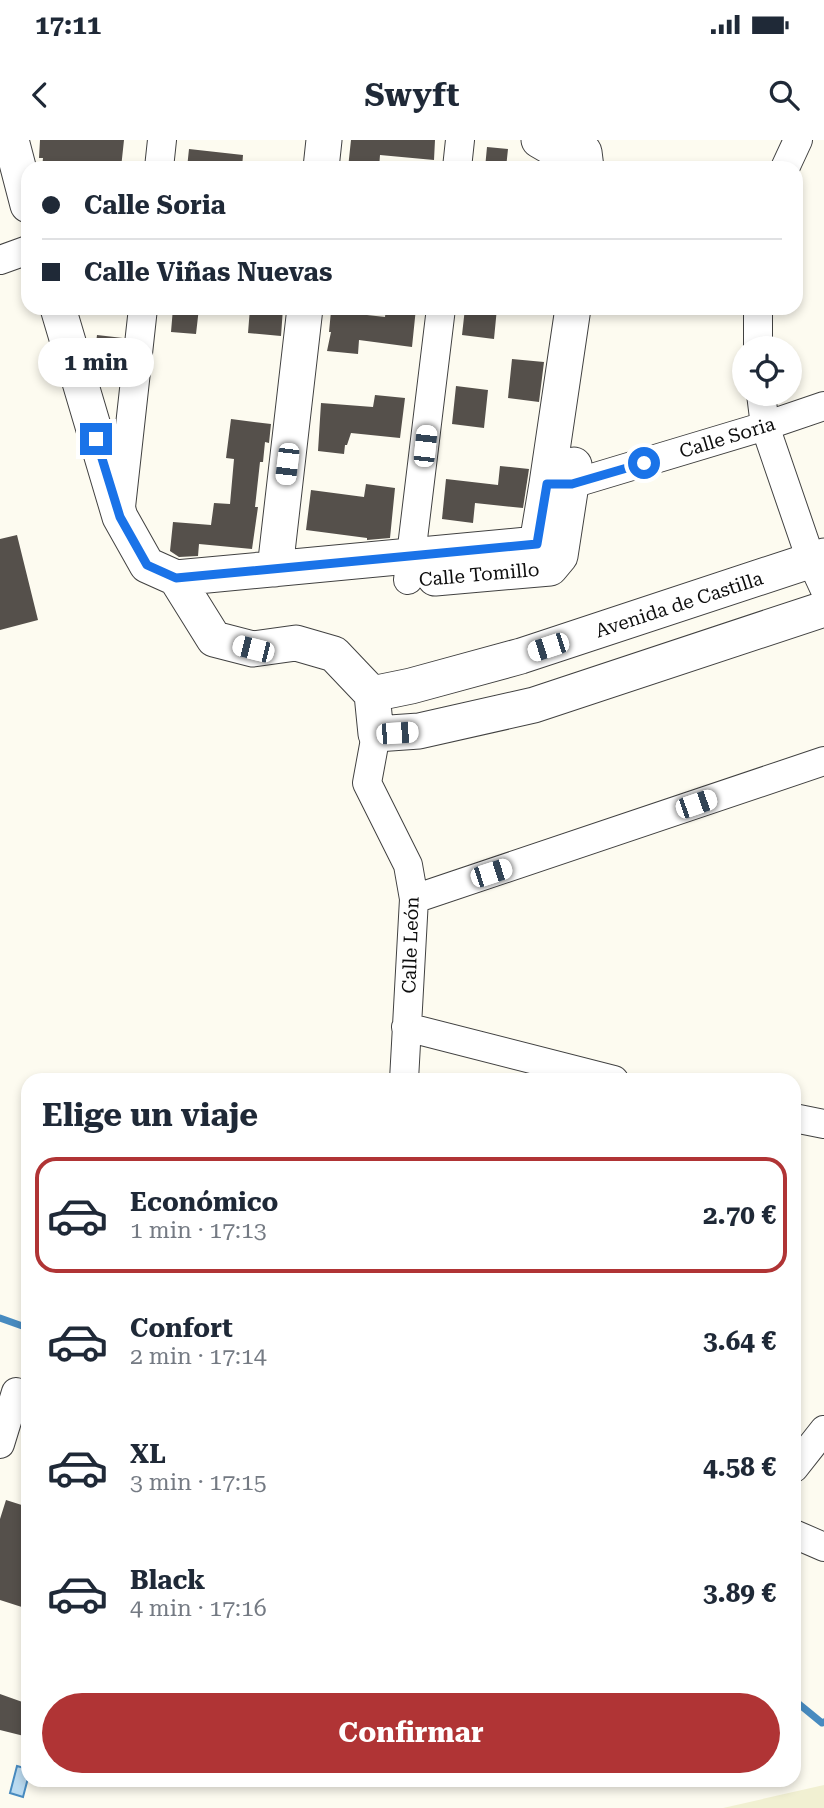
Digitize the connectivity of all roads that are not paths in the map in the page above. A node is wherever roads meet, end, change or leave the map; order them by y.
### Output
1 (11, 140) edge
2 (162, 140) edge
3 (324, 140) edge
4 (460, 140) edge
5 (539, 140) edge
6 (575, 140) edge
7 (798, 140) edge
8 (160, 161) edge
9 (322, 161) edge
10 (458, 161) edge
11 (559, 161) edge
12 (585, 161) edge
13 (788, 161) edge
14 (21, 178) edge
15 (21, 252) edge
16 (0, 260) edge
17 (60, 315) edge
18 (142, 315) edge
19 (304, 315) edge
20 (440, 315) edge
21 (572, 315) edge
22 (596, 315) edge
23 (758, 315) edge
24 (758, 336) edge
25 (762, 406) edge
26 (824, 406) edge
27 (765, 426) junction
28 (560, 484) junction
29 (120, 517) junction
30 (410, 568) junction
31 (820, 568) edge
32 (274, 579) junction
33 (182, 587) junction
34 (824, 609) edge
35 (372, 694) junction
36 (376, 734) junction
37 (824, 761) edge
38 (414, 899) junction
39 (406, 1027) junction
40 (404, 1073) edge
41 (587, 1073) edge
42 (801, 1119) edge
43 (824, 1124) edge
44 (16, 1392) dead end
45 (824, 1430) edge
46 (0, 1444) edge
47 (801, 1459) edge
48 (801, 1537) edge
49 (824, 1547) edge

1 - 14 street
2 - 8 street
3 - 9 street
4 - 10 street
5 - 11 street
6 - 12 street
7 - 13 street
15 - 16 street
17 - 29 street
18 - 29 street
19 - 32 street
20 - 30 street
21 - 28 street
22 - 28 street
23 - 24 street
25 - 27 street
26 - 27 street, Calle Soria
27 - 28 street, Calle Soria
27 - 31 street
28 - 30 street, Calle Tomillo
29 - 33 street
30 - 32 street, Calle Tomillo
31 - 35 street, Avenida de Castilla
32 - 33 street, Calle Tomillo
33 - 35 street
34 - 36 street
35 - 36 street, Calle León
36 - 38 street, Calle León
37 - 38 street
38 - 39 street, Calle León
39 - 40 street, Calle León
39 - 41 street
42 - 43 street
44 - 46 street
45 - 47 street
48 - 49 street

